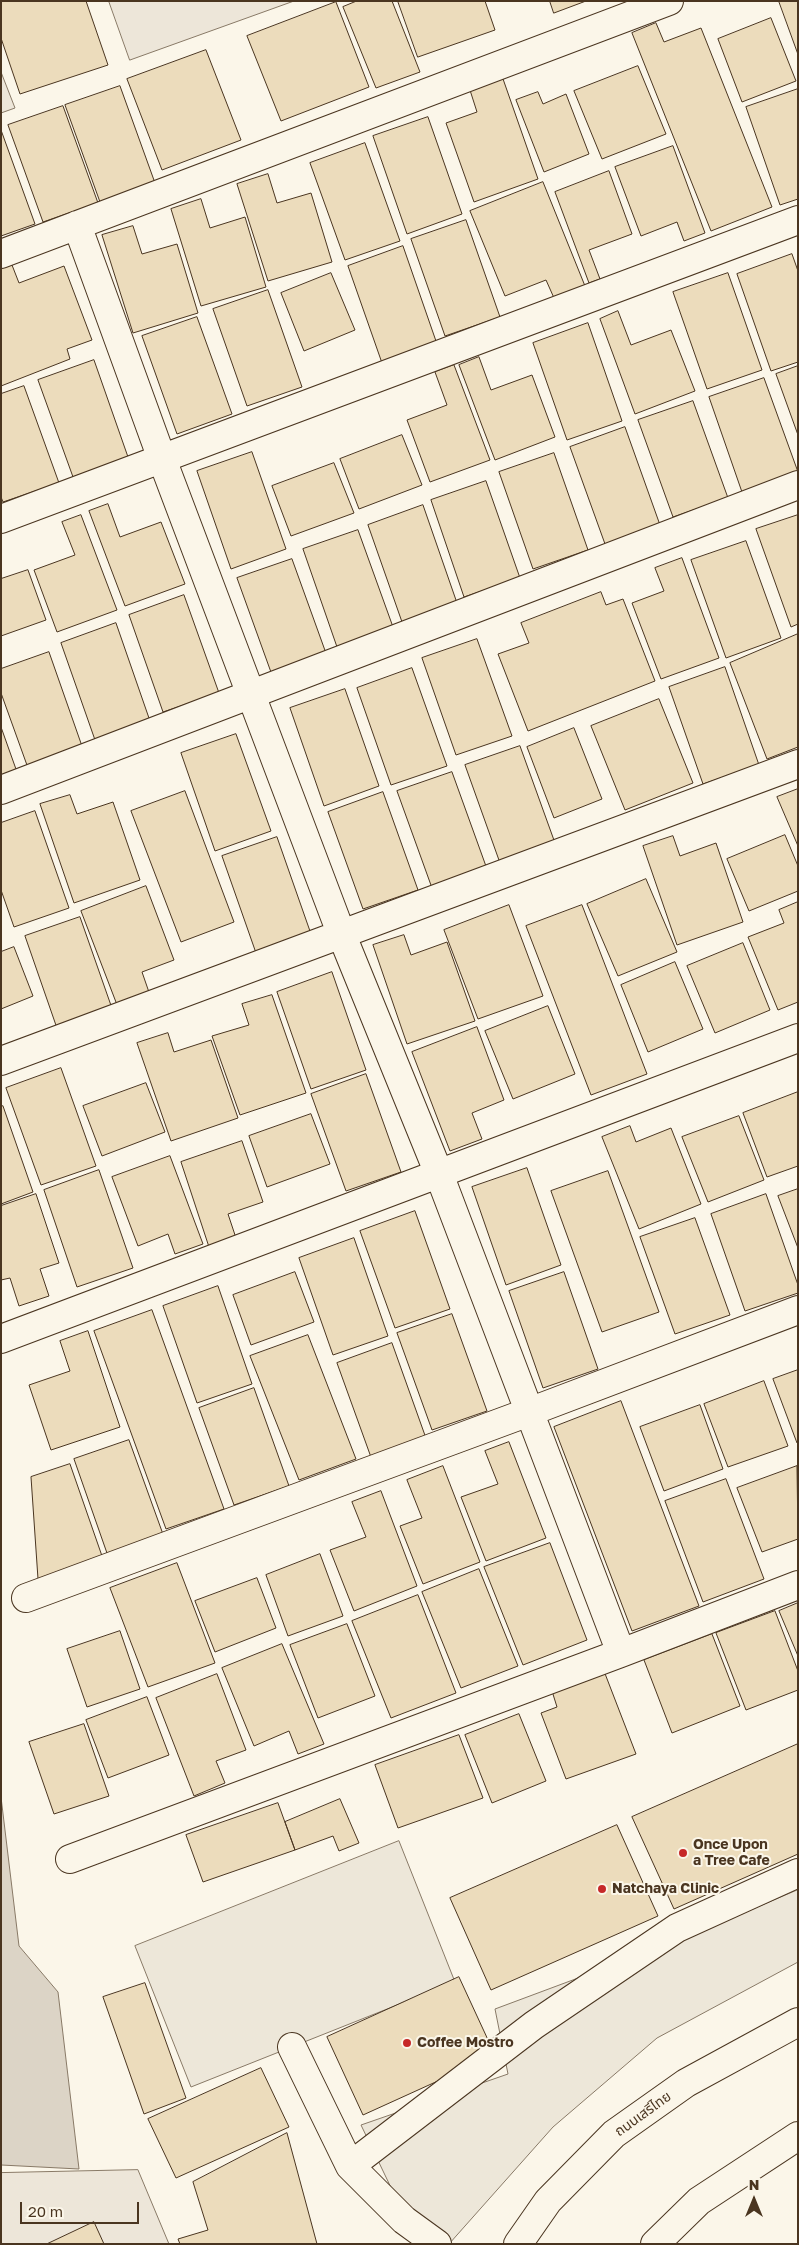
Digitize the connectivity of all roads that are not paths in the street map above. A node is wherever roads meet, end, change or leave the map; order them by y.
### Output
1 (669, 1) edge
2 (798, 220) edge
3 (78, 225) junction
4 (1, 254) edge
5 (162, 459) junction
6 (798, 485) edge
7 (1, 519) edge
8 (250, 693) junction
9 (798, 764) edge
10 (1, 790) edge
11 (341, 933) junction
12 (798, 1038) edge
13 (1, 1061) edge
14 (440, 1174) junction
15 (798, 1310) edge
16 (1, 1338) edge
17 (528, 1412) junction
18 (798, 1585) edge
19 (26, 1598) dead end
20 (621, 1653) junction
21 (70, 1858) dead end
22 (798, 1873) edge
23 (798, 2022) edge
24 (292, 2047) dead end
25 (798, 2136) edge
26 (350, 2166) junction
27 (437, 2244) edge
28 (518, 2244) edge
29 (655, 2244) edge

1 - 3 street
2 - 5 street
3 - 4 street
3 - 5 street
5 - 7 street
5 - 8 street
6 - 8 street
8 - 10 street
8 - 11 street
9 - 11 street
11 - 13 street
11 - 14 street
12 - 14 street
14 - 16 street
14 - 17 street
15 - 17 street
17 - 19 street
17 - 20 street
18 - 20 street
20 - 21 street
22 - 26 street
23 - 28 street, ถนนเสรีไทย
24 - 26 street
25 - 29 street
26 - 27 street

